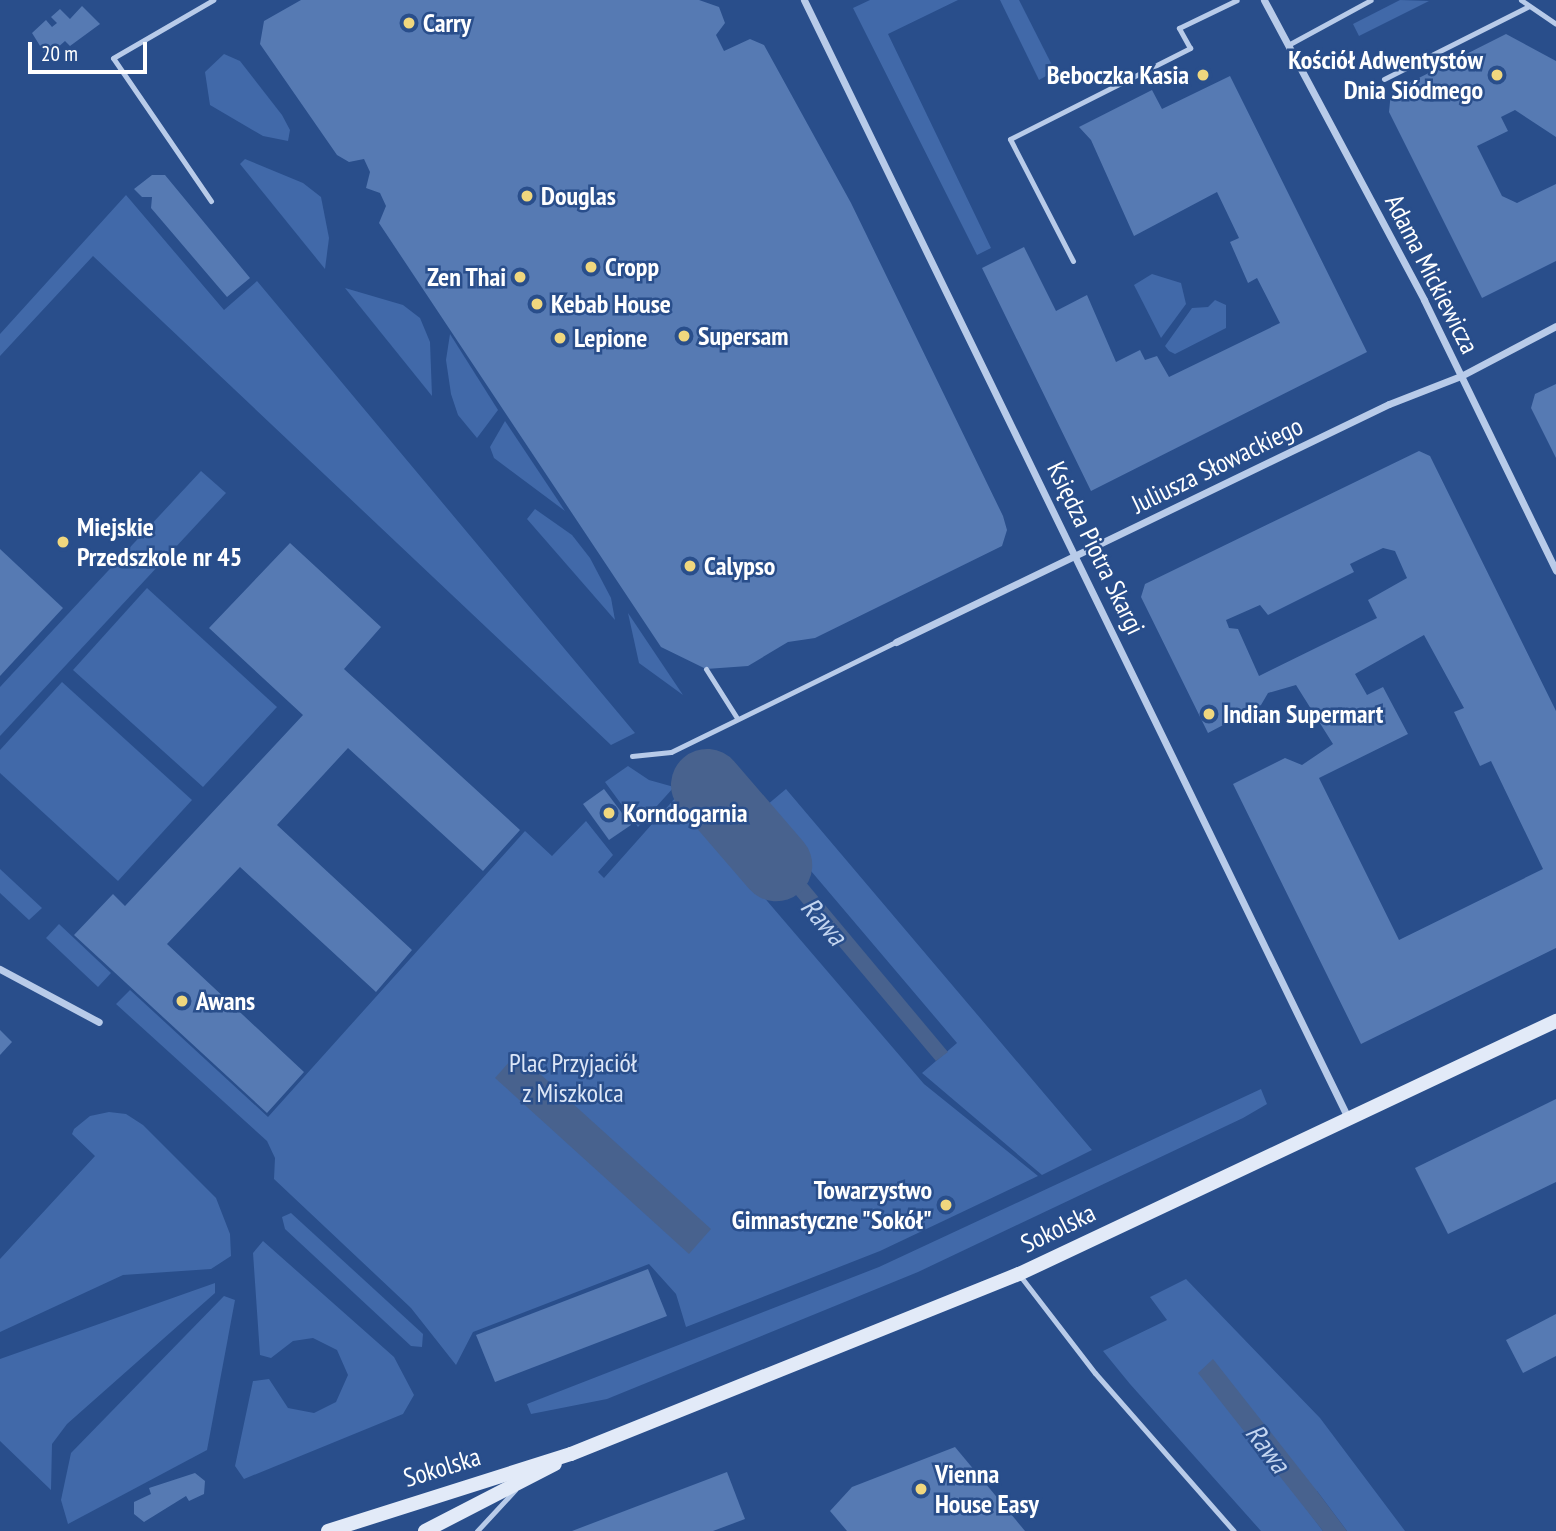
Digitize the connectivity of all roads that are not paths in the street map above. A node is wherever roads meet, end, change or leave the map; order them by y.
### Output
1 (213, 0) edge
2 (804, 0) edge
3 (1237, 0) edge
4 (1264, 0) edge
5 (1371, 0) edge
6 (1521, 0) edge
7 (1529, 6) junction
8 (1556, 24) edge
9 (1288, 45) junction
10 (1384, 79) dead end
11 (211, 201) dead end
12 (1073, 261) dead end
13 (1556, 326) edge
14 (1461, 376) junction
15 (1077, 556) junction
16 (1556, 571) edge
17 (896, 642) joint
18 (706, 669) dead end
19 (737, 718) junction
20 (632, 756) dead end
21 (0, 969) edge
22 (99, 1021) dead end
23 (1556, 1021) edge
24 (1347, 1116) junction
25 (1019, 1274) junction
26 (571, 1454) junction
27 (517, 1487) junction
28 (328, 1531) edge
29 (425, 1531) edge
30 (477, 1531) edge
31 (1234, 1531) edge

1 - 11 lane
2 - 15 street, Księdza Piotra Skargi
3 - 12 lane
4 - 9 street, Adama Mickiewicza
5 - 9 lane
6 - 7 lane
7 - 8 lane
7 - 10 lane
9 - 14 street, Adama Mickiewicza
13 - 14 street, Juliusza Słowackiego
14 - 15 street, Juliusza Słowackiego
14 - 16 street, Adama Mickiewicza
15 - 17 street, Juliusza Słowackiego
15 - 24 street, Księdza Piotra Skargi
17 - 19 lane
18 - 19 lane
19 - 20 lane
21 - 22 street
23 - 24 street, Sokolska
24 - 25 street, Sokolska
25 - 26 street, Sokolska
25 - 31 lane
26 - 27 street, Sokolska
26 - 28 street, Sokolska
27 - 29 street, Sokolska
27 - 30 lane

